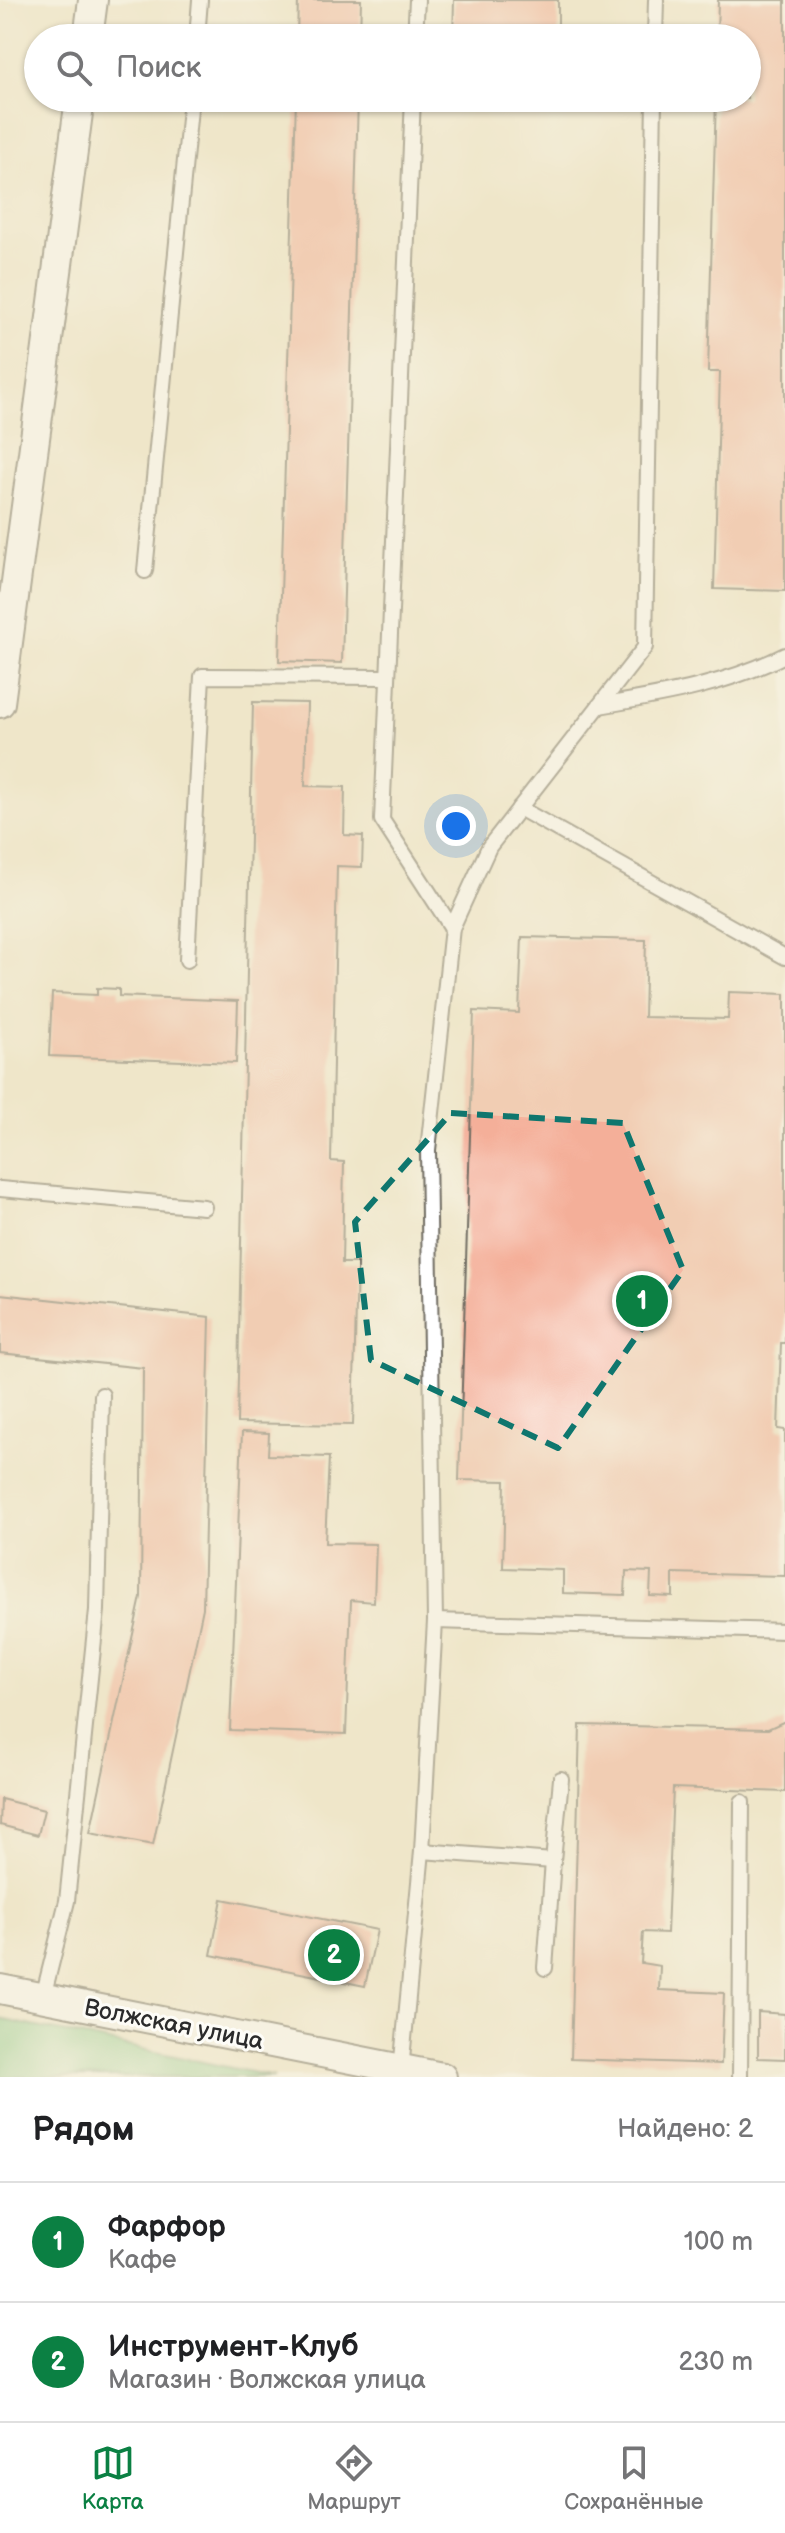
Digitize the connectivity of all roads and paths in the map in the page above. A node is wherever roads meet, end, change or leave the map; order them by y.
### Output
1 (93, 0) edge
2 (200, 0) edge
3 (417, 0) edge
4 (656, 0) edge
5 (90, 24) edge
6 (198, 24) edge
7 (416, 24) edge
8 (655, 24) edge
9 (78, 112) edge
10 (190, 112) edge
11 (412, 112) edge
12 (654, 112) edge
13 (145, 571) dead end
14 (785, 655) edge
15 (388, 677) junction
16 (0, 703) edge
17 (599, 706) junction
18 (519, 808) junction
19 (452, 928) junction
20 (785, 957) edge
21 (187, 960) dead end
22 (0, 1189) edge
23 (204, 1207) dead end
24 (102, 1395) dead end
25 (435, 1621) junction
26 (785, 1631) edge
27 (561, 1779) dead end
28 (742, 1802) dead end
29 (422, 1851) junction
30 (553, 1861) junction
31 (545, 1968) dead end
32 (0, 1989) edge
33 (43, 1997) junction
34 (401, 2070) junction
35 (442, 2077) edge
36 (740, 2077) edge

1 - 5 street
2 - 6 lane
3 - 7 lane
4 - 8 lane
9 - 16 street
10 - 13 lane
11 - 15 lane
12 - 17 lane
14 - 17 lane
15 - 19 lane
15 - 21 lane
17 - 18 lane
18 - 19 lane
18 - 20 lane
19 - 25 lane
22 - 23 lane
24 - 33 lane
25 - 26 lane
25 - 29 lane
27 - 30 lane
28 - 36 lane
29 - 30 lane
29 - 34 lane
30 - 31 lane
32 - 33 street, Волжская улица
33 - 34 street, Волжская улица
34 - 35 street, Волжская улица

